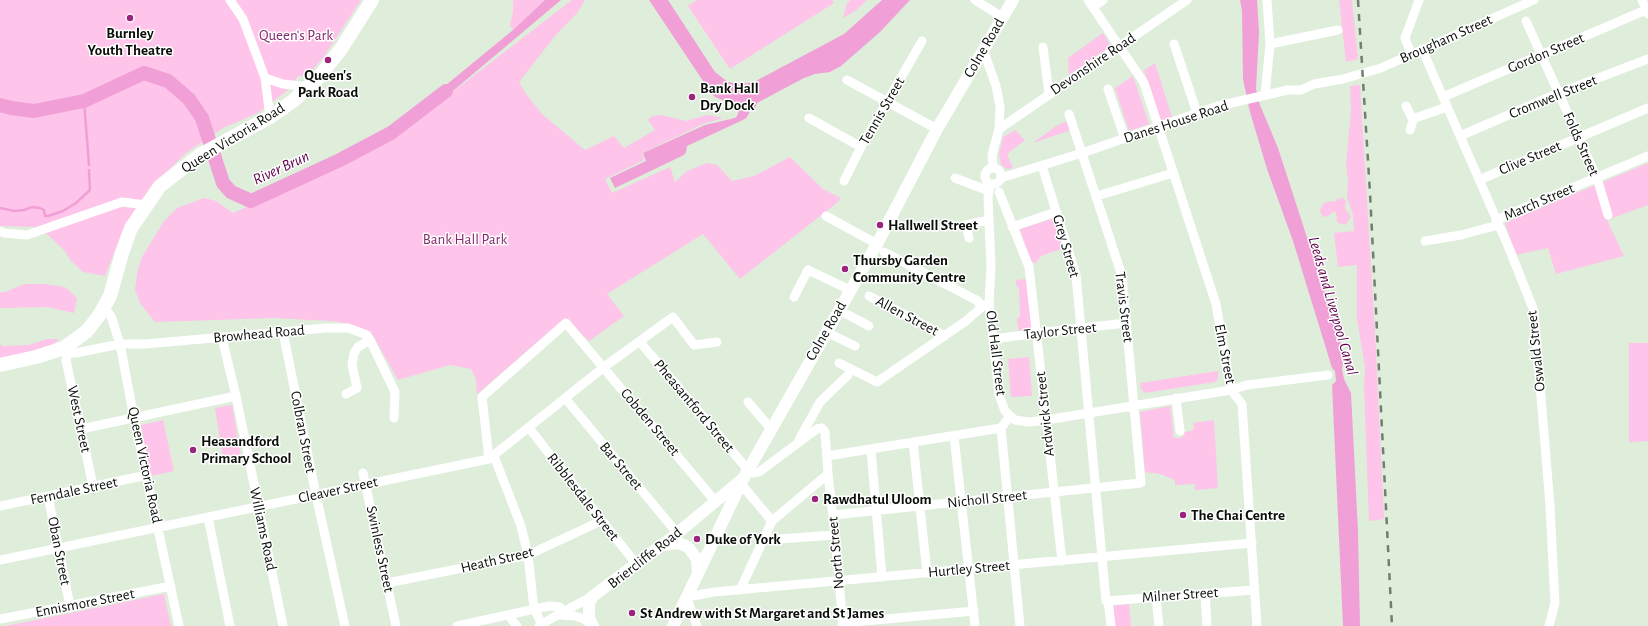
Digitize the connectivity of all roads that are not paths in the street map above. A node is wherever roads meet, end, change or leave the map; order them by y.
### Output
1 (230, 0) edge
2 (372, 0) edge
3 (975, 0) edge
4 (1013, 0) edge
5 (1103, 0) edge
6 (1187, 0) edge
7 (1268, 0) edge
8 (1419, 0) edge
9 (1534, 0) edge
10 (1642, 0) edge
11 (1518, 3) edge
12 (1090, 4) edge
13 (1647, 11) edge
14 (1002, 17) junction
15 (1526, 21) dead end
16 (1338, 30) dead end
17 (922, 41) dead end
18 (1174, 44) dead end
19 (1270, 44) junction
20 (1043, 47) dead end
21 (1118, 47) junction
22 (983, 49) junction
23 (1422, 49) junction
24 (1411, 54) junction
25 (1541, 55) junction
26 (1648, 59) edge
27 (1353, 76) joint
28 (265, 78) junction
29 (847, 80) dead end
30 (309, 86) junction
31 (1108, 88) dead end
32 (1559, 93) junction
33 (1049, 94) junction
34 (1264, 96) junction
35 (1443, 97) junction
36 (888, 102) junction
37 (1406, 106) dead end
38 (1447, 107) junction
39 (1648, 108) edge
40 (1197, 113) junction
41 (1069, 114) dead end
42 (270, 117) junction
43 (810, 118) dead end
44 (1413, 120) junction
45 (1158, 126) junction
46 (938, 129) junction
47 (999, 129) junction
48 (1410, 130) dead end
49 (1161, 135) dead end
50 (1460, 136) junction
51 (1579, 138) junction
52 (1125, 139) junction
53 (861, 146) junction
54 (1082, 153) junction
55 (1648, 156) edge
56 (1042, 166) junction
57 (993, 167) junction
58 (1173, 173) junction
59 (955, 178) dead end
60 (1001, 178) junction
61 (1597, 178) junction
62 (1479, 180) junction
63 (844, 181) dead end
64 (993, 189) junction
65 (1097, 196) junction
66 (146, 205) junction
67 (1056, 212) junction
68 (1608, 215) dead end
69 (826, 216) dead end
70 (989, 220) junction
71 (1497, 222) junction
72 (1012, 227) junction
73 (0, 231) edge
74 (968, 238) dead end
75 (1425, 241) dead end
76 (880, 248) junction
77 (850, 290) junction
78 (869, 296) dead end
79 (794, 297) dead end
80 (985, 306) junction
81 (838, 310) junction
82 (102, 311) junction
83 (1127, 324) junction
84 (869, 326) dead end
85 (1081, 328) junction
86 (283, 332) junction
87 (826, 332) junction
88 (1036, 333) junction
89 (945, 336) junction
90 (222, 338) junction
91 (993, 339) junction
92 (370, 340) junction
93 (640, 342) junction
94 (717, 342) dead end
95 (120, 344) junction
96 (854, 346) dead end
97 (66, 350) junction
98 (839, 363) dead end
99 (0, 365) edge
100 (604, 367) junction
101 (848, 375) dead end
102 (1328, 375) dead end
103 (1230, 390) junction
104 (346, 394) dead end
105 (236, 396) junction
106 (565, 398) junction
107 (1176, 398) junction
108 (748, 402) dead end
109 (1134, 405) junction
110 (1089, 412) junction
111 (1010, 416) junction
112 (134, 418) junction
113 (394, 418) dead end
114 (1046, 420) junction
115 (529, 428) junction
116 (1001, 428) junction
117 (771, 429) junction
118 (81, 430) junction
119 (1180, 431) dead end
120 (954, 436) junction
121 (913, 442) junction
122 (798, 443) junction
123 (871, 450) junction
124 (826, 456) junction
125 (492, 458) junction
126 (363, 473) dead end
127 (828, 474) junction
128 (147, 475) junction
129 (744, 478) junction
130 (1141, 483) joint
131 (366, 485) junction
132 (93, 486) junction
133 (1097, 488) junction
134 (1054, 492) junction
135 (316, 495) junction
136 (48, 496) junction
137 (1008, 497) junction
138 (715, 501) junction
139 (962, 502) junction
140 (0, 506) edge
141 (920, 506) junction
142 (258, 507) junction
143 (876, 511) junction
144 (833, 515) junction
145 (208, 517) junction
146 (601, 521) junction
147 (772, 521) junction
148 (159, 527) junction
149 (677, 533) junction
150 (835, 535) junction
151 (764, 540) junction
152 (1252, 543) junction
153 (662, 545) junction
154 (59, 548) junction
155 (528, 555) junction
156 (1102, 557) junction
157 (0, 560) edge
158 (1062, 561) junction
159 (637, 565) junction
160 (1013, 565) junction
161 (969, 569) junction
162 (927, 573) junction
163 (698, 574) junction
164 (882, 577) junction
165 (839, 581) junction
166 (387, 584) junction
167 (171, 586) junction
168 (740, 590) junction
169 (1254, 590) junction
170 (1205, 593) junction
171 (593, 596) junction
172 (1156, 597) junction
173 (686, 599) junction
174 (1107, 600) junction
175 (70, 606) junction
176 (534, 610) junction
177 (974, 611) junction
178 (560, 613) junction
179 (508, 615) junction
180 (0, 619) edge
181 (843, 624) edge
182 (540, 625) edge
183 (179, 626) edge
184 (230, 626) edge
185 (283, 626) edge
186 (345, 626) edge
187 (396, 626) edge
188 (457, 626) edge
189 (517, 626) edge
190 (593, 626) edge
191 (673, 626) edge
192 (697, 626) edge
193 (975, 626) edge
194 (1020, 626) edge
195 (1111, 626) edge
196 (1158, 626) edge
197 (1207, 626) edge
198 (1257, 626) edge
199 (1549, 626) edge

1 - 28 street
2 - 30 highway, Queen Victoria Road
3 - 14 street
4 - 14 main road, Colne Road
5 - 12 street
6 - 21 street, Devonshire Road
7 - 19 street
8 - 24 street
9 - 11 street, Brougham Street
10 - 13 street
11 - 23 street, Brougham Street
12 - 21 street
13 - 25 street, Gordon Street
14 - 22 main road, Colne Road
15 - 25 street, Folds Street
16 - 19 street
17 - 36 street, Tennis Street
18 - 40 street
19 - 34 street
20 - 33 street
21 - 33 street, Devonshire Road
21 - 45 street
22 - 46 main road, Colne Road
22 - 47 street
23 - 24 street, Brougham Street
23 - 35 street, Oswald Street
24 - 27 street, Brougham Street
25 - 32 street, Folds Street
25 - 35 street, Gordon Street
26 - 32 street, Cromwell Street
27 - 34 street, Danes House Road
28 - 30 street
28 - 42 street
29 - 36 street
30 - 42 highway, Queen Victoria Road
31 - 52 street
32 - 50 street, Cromwell Street
32 - 51 street, Folds Street
33 - 47 street, Devonshire Road
34 - 40 street, Danes House Road
35 - 38 street, Oswald Street
36 - 46 street
36 - 53 street, Tennis Street
37 - 44 street
38 - 44 street
38 - 50 street, Oswald Street
39 - 51 street, Clive Street
40 - 45 street, Danes House Road
41 - 54 street, Travis Street
42 - 66 highway, Queen Victoria Road
43 - 53 street
44 - 48 street
45 - 52 street, Danes House Road
46 - 76 main road, Colne Road
47 - 57 street
49 - 58 street, Elm Street
50 - 62 street, Oswald Street
51 - 61 street, Folds Street
51 - 62 street, Clive Street
52 - 54 street, Danes House Road
53 - 63 street, Tennis Street
54 - 56 street, Danes House Road
54 - 65 street, Travis Street
55 - 61 street, March Street
56 - 60 street, Danes House Road
56 - 67 street, Grey Street
57 - 60 street
57 - 64 street, Old Hall Street
58 - 65 street
58 - 103 street, Elm Street
59 - 64 street
60 - 64 street, Danes House Road
61 - 68 street, Folds Street
61 - 71 street, March Street
62 - 71 street, Oswald Street
64 - 70 street, Old Hall Street
64 - 72 street, Ardwick Street
65 - 83 street, Travis Street
66 - 73 street
66 - 82 highway, Queen Victoria Road
67 - 72 street
67 - 85 street, Grey Street
69 - 76 street
70 - 74 street
70 - 80 street, Old Hall Street
71 - 75 street, March Street
71 - 199 street, Oswald Street
72 - 88 street, Ardwick Street
76 - 77 main road, Colne Road
76 - 80 street
77 - 79 street
77 - 81 main road, Colne Road
78 - 89 street, Allen Street
80 - 89 street
80 - 91 street, Old Hall Street
81 - 84 street
81 - 87 main road, Colne Road
82 - 95 street, Queen Victoria Road
82 - 97 highway
83 - 85 street, Taylor Street
83 - 109 street, Travis Street
85 - 88 street, Taylor Street
85 - 110 street, Grey Street
86 - 90 street, Browhead Road
86 - 92 street, Browhead Road
86 - 135 street, Colbran Street
87 - 96 street
87 - 117 main road, Colne Road
88 - 91 street, Taylor Street
88 - 114 street, Ardwick Street
89 - 98 street
90 - 95 street, Browhead Road
90 - 105 street, Williams Road
91 - 111 street, Old Hall Street
92 - 104 street
92 - 113 street
93 - 94 street, Cleaver Street
93 - 100 street, Cleaver Street
93 - 129 street, Pheasantford Street
95 - 97 street, Browhead Road
95 - 112 street, Queen Victoria Road
97 - 99 highway
97 - 118 street, West Street
100 - 106 street, Cleaver Street
100 - 125 street, Cobden Street
100 - 138 street, Cobden Street
101 - 122 street
102 - 103 street, Old Hall Street
103 - 107 street, Old Hall Street
103 - 152 street, Elm Street
105 - 112 street
105 - 142 street, Williams Road
106 - 115 street, Cleaver Street
106 - 149 street, Bar Street
107 - 109 street, Old Hall Street
107 - 119 street
108 - 117 street
109 - 110 street, Old Hall Street
109 - 130 street, Travis Street
110 - 114 street, Old Hall Street
110 - 133 street, Grey Street
111 - 114 street, Old Hall Street
111 - 116 street
112 - 118 street
112 - 128 street, Queen Victoria Road
114 - 134 street, Ardwick Street
115 - 125 street, Cleaver Street
115 - 146 street, Ribblesdale Street
116 - 120 street
116 - 137 street
117 - 129 main road, Colne Road
118 - 132 street, West Street
120 - 121 street
120 - 139 street
121 - 123 street
121 - 141 street
122 - 124 street, North Street
122 - 129 street
123 - 124 street
123 - 143 street
124 - 127 street, North Street
125 - 131 street, Cleaver Street
125 - 155 street
126 - 131 street, Swinless Street
127 - 144 street, North Street
127 - 147 street
128 - 132 street, Ferndale Street
128 - 148 street, Queen Victoria Road
129 - 138 main road, Briercliffe Road
129 - 147 street, Pheasantford Street
129 - 163 main road, Colne Road
130 - 133 street, Nicholl Street
131 - 135 street, Cleaver Street
131 - 166 street, Swinless Street
132 - 136 street, Ferndale Street
133 - 134 street, Nicholl Street
133 - 156 street, Grey Street
134 - 137 street, Nicholl Street
134 - 158 street, Ardwick Street
135 - 142 street, Cleaver Street
135 - 186 street, Colbran Street
136 - 140 street, Ferndale Street
136 - 154 street, Oban Street
137 - 139 street, Nicholl Street
137 - 160 street
138 - 149 main road, Briercliffe Road
139 - 141 street, Nicholl Street
139 - 161 street
141 - 143 street, Nicholl Street
141 - 162 street
142 - 145 street, Cleaver Street
142 - 185 street, Williams Road
143 - 144 street, Nicholl Street
143 - 164 street
144 - 150 street, North Street
145 - 148 street, Cleaver Street
145 - 184 street
146 - 155 street, Heath Street
146 - 159 street, Ribblesdale Street
147 - 151 street
148 - 154 street, Cleaver Street
148 - 167 street, Queen Victoria Road
149 - 153 main road, Briercliffe Road
150 - 151 street
150 - 165 street, North Street
151 - 168 street
152 - 156 street, Hurtley Street
152 - 169 street, Elm Street
153 - 159 main road, Briercliffe Road
153 - 163 main road
154 - 157 street, Cleaver Street
154 - 175 street, Oban Street
155 - 166 street, Heath Street
155 - 176 street
156 - 158 street, Hurtley Street
156 - 174 street, Grey Street
158 - 160 street, Hurtley Street
159 - 171 main road, Briercliffe Road
160 - 161 street, Hurtley Street
160 - 194 street
161 - 162 street, Hurtley Street
161 - 177 street
162 - 164 street, Hurtley Street
163 - 173 main road, Colne Road
164 - 165 street, Hurtley Street
165 - 168 street, Hurtley Street
165 - 181 street, North Street
166 - 187 street, Swinless Street
167 - 175 street, Ennismore Street
167 - 183 street, Queen Victoria Road
168 - 173 street, Hurtley Street
169 - 170 street, Milner Street
169 - 198 street, Elm Street
170 - 172 street, Milner Street
170 - 197 street
171 - 178 street, Briercliffe Road
171 - 190 main road
172 - 174 street, Milner Street
172 - 196 street
173 - 191 main road, Colne Road
173 - 192 street
174 - 195 street, Grey Street
175 - 180 street, Ennismore Street
176 - 178 street
176 - 179 street
176 - 182 street
177 - 181 street
177 - 193 street
178 - 182 street, Briercliffe Road
178 - 190 street
179 - 188 street
179 - 189 street

